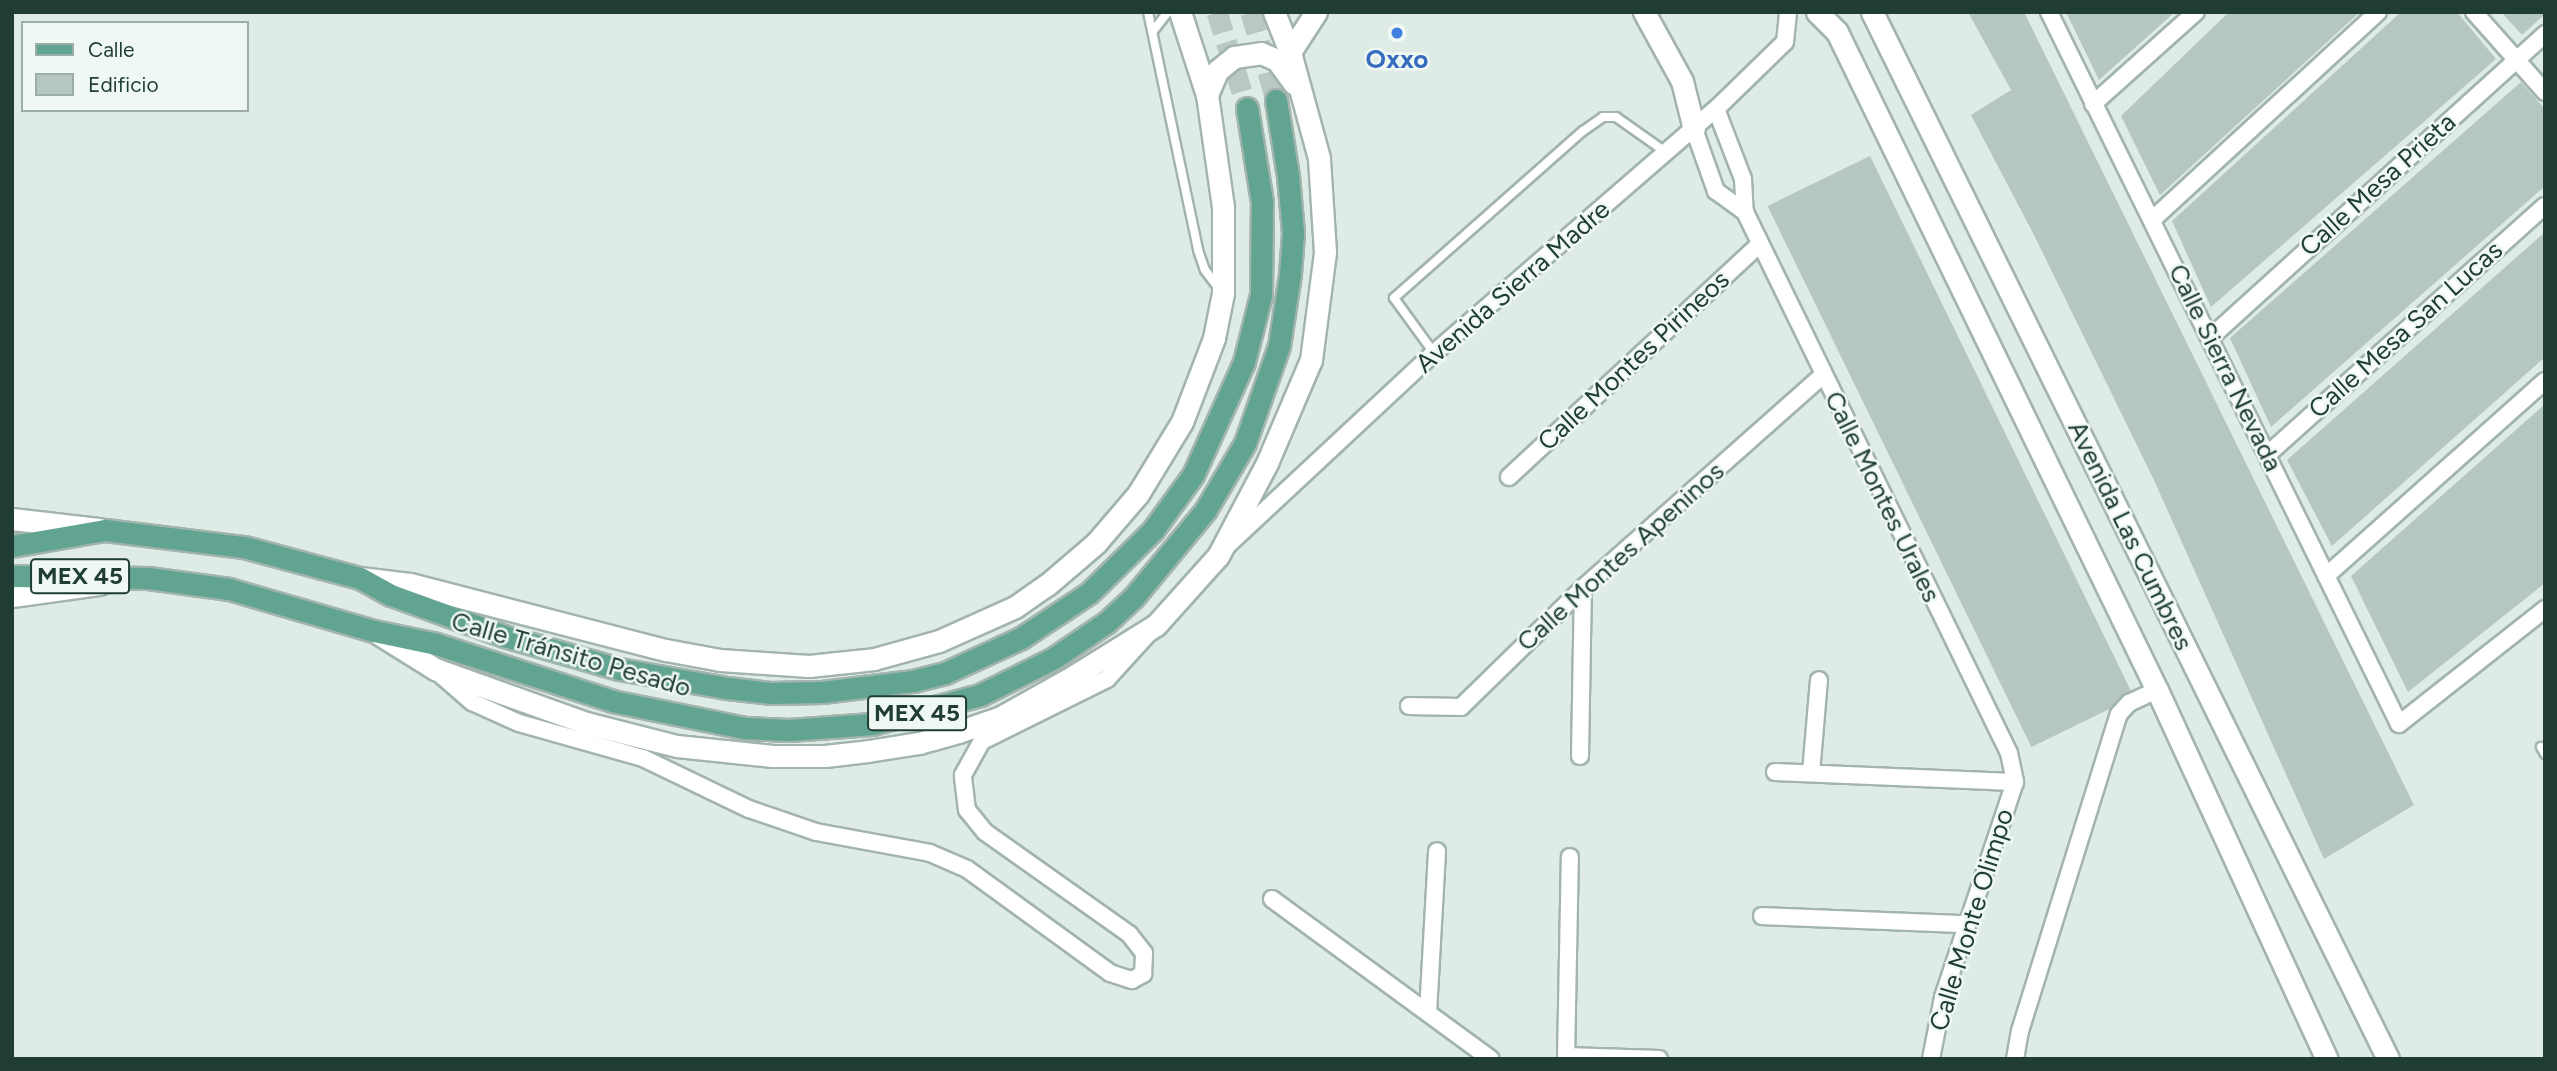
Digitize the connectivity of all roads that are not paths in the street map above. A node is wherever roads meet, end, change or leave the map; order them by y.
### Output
1 (1148, 12) edge
2 (1168, 12) edge
3 (1180, 12) edge
4 (1275, 12) edge
5 (1316, 12) edge
6 (1644, 12) edge
7 (1788, 12) edge
8 (1816, 12) edge
9 (1872, 12) edge
10 (2049, 12) edge
11 (2196, 12) edge
12 (2378, 12) edge
13 (2474, 12) edge
14 (1153, 31) junction
15 (2545, 34) edge
16 (1290, 52) junction
17 (2516, 59) junction
18 (1300, 90) junction
19 (2545, 92) edge
20 (1207, 95) junction
21 (1276, 100) tunnel mouth
22 (2093, 104) junction
23 (1247, 108) tunnel mouth
24 (1716, 109) junction
25 (1694, 129) junction
26 (1667, 153) junction
27 (2545, 206) edge
28 (1745, 212) junction
29 (2151, 219) junction
30 (1760, 244) junction
31 (1223, 293) junction
32 (2211, 337) junction
33 (1434, 353) junction
34 (1822, 376) junction
35 (2545, 381) edge
36 (2267, 454) junction
37 (1509, 477) dead end
38 (12, 519) edge
39 (105, 530) junction
40 (12, 546) edge
41 (1220, 553) junction
42 (12, 576) edge
43 (2326, 576) junction
44 (148, 578) junction
45 (360, 578) junction
46 (1583, 588) junction
47 (12, 596) edge
48 (2545, 608) edge
49 (1156, 625) junction
50 (374, 631) junction
51 (435, 669) junction
52 (1819, 680) dead end
53 (2157, 690) junction
54 (1409, 706) dead end
55 (1580, 755) dead end
56 (1775, 772) dead end
57 (1811, 773) junction
58 (2015, 782) junction
59 (1437, 850) dead end
60 (1570, 857) dead end
61 (1272, 899) dead end
62 (1762, 916) dead end
63 (1965, 924) junction
64 (1428, 1013) junction
65 (1567, 1057) edge
66 (1491, 1059) edge
67 (1659, 1059) edge
68 (1931, 1059) edge
69 (2015, 1059) edge
70 (2327, 1059) edge
71 (2389, 1059) edge

1 - 14 lane
2 - 14 lane
3 - 20 street
4 - 16 street
5 - 16 street
6 - 25 street
7 - 24 street, Avenida Sierra Madre
8 - 53 street, Avenida Las Cumbres
9 - 71 street, Avenida Las Cumbres
10 - 22 street, Calle Sierra Nevada
11 - 22 street
12 - 29 street
13 - 17 street
14 - 31 lane
15 - 17 street, Calle Mesa Prieta
16 - 18 street
17 - 19 street
17 - 32 street, Calle Mesa Prieta
18 - 20 street
18 - 41 street
20 - 31 street
21 - 50 main road, Calle Tránsito Pesado / MEX 45
22 - 29 street, Calle Sierra Nevada
23 - 45 main road, Calle Tránsito Pesado / MEX 45
24 - 25 street, Avenida Sierra Madre
24 - 28 street, Calle Montes Urales
25 - 26 street, Avenida Sierra Madre
25 - 28 street, Calle Montes Urales
26 - 33 street, Avenida Sierra Madre
26 - 33 lane
27 - 36 street, Calle Mesa San Lucas
28 - 30 street, Calle Montes Urales
29 - 32 street, Calle Sierra Nevada
30 - 34 street, Calle Montes Urales
30 - 37 street, Calle Montes Pirineos
31 - 45 street
32 - 36 street, Calle Sierra Nevada
33 - 41 street, Avenida Sierra Madre
34 - 46 street, Calle Montes Apeninos
34 - 58 street, Calle Montes Urales
35 - 43 street
36 - 43 street, Calle Sierra Nevada
38 - 39 street
39 - 40 main road, Calle Tránsito Pesado / MEX 45
39 - 45 main road, Calle Tránsito Pesado / MEX 45
41 - 49 street
42 - 44 main road, Calle Tránsito Pesado / MEX 45
43 - 48 street, Calle Sierra Nevada
44 - 47 street
44 - 50 main road, Calle Tránsito Pesado / MEX 45
46 - 54 street, Calle Montes Apeninos
46 - 55 street
49 - 51 street
49 - 51 street
50 - 51 street
52 - 57 street
53 - 69 street
53 - 70 street, Avenida Las Cumbres
56 - 57 street
57 - 58 street
58 - 63 street, Calle Monte Olimpo
59 - 64 street
60 - 65 street
61 - 64 street
62 - 63 street
63 - 68 street, Calle Monte Olimpo
64 - 66 street
65 - 67 street

